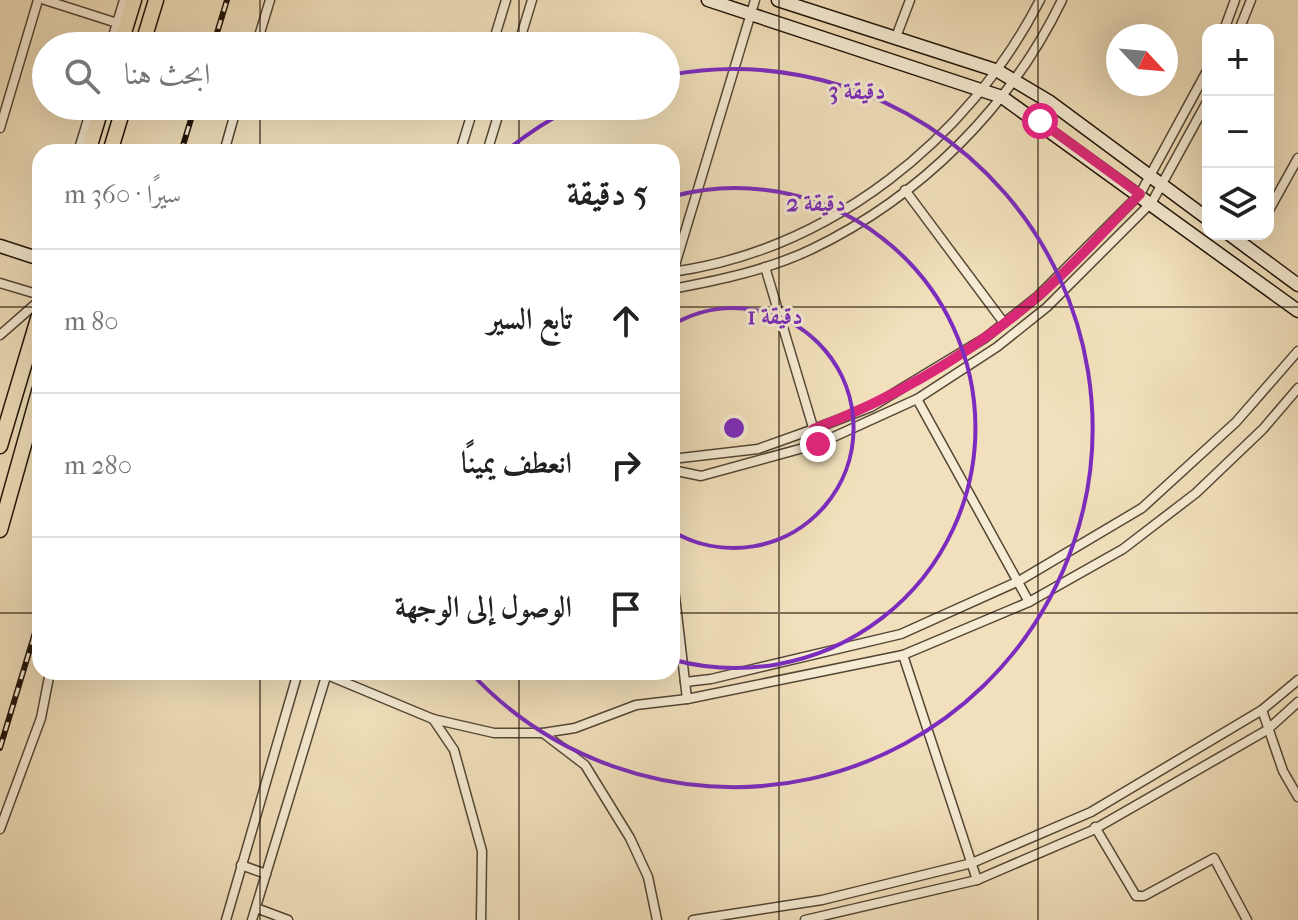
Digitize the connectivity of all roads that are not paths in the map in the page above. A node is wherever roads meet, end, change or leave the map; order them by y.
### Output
1 (38, 0) edge
2 (45, 0) edge
3 (124, 0) edge
4 (134, 0) edge
5 (156, 0) edge
6 (270, 0) edge
7 (506, 0) edge
8 (532, 0) edge
9 (708, 0) edge
10 (755, 0) edge
11 (778, 0) edge
12 (910, 0) edge
13 (1040, 0) edge
14 (1062, 0) edge
15 (1235, 0) edge
16 (1251, 0) edge
17 (751, 14) junction
18 (117, 23) junction
19 (1226, 24) edge
20 (1241, 24) edge
21 (114, 32) edge
22 (124, 32) edge
23 (146, 32) edge
24 (260, 32) edge
25 (496, 32) edge
26 (522, 32) edge
27 (896, 37) junction
28 (998, 71) junction
29 (1015, 80) junction
30 (1202, 80) edge
31 (986, 89) junction
32 (1002, 97) junction
33 (1202, 111) edge
34 (88, 120) edge
35 (98, 120) edge
36 (120, 120) edge
37 (233, 120) edge
38 (470, 120) edge
39 (497, 120) edge
40 (0, 128) edge
41 (80, 144) edge
42 (90, 144) edge
43 (112, 144) edge
44 (226, 144) edge
45 (462, 144) edge
46 (489, 144) edge
47 (1298, 158) edge
48 (1150, 175) junction
49 (1163, 185) junction
50 (905, 190) junction
51 (1140, 194) junction
52 (1274, 201) edge
53 (1152, 202) junction
54 (1202, 214) edge
55 (1248, 240) edge
56 (0, 246) edge
57 (680, 247) edge
58 (32, 256) edge
59 (765, 267) junction
60 (680, 271) edge
61 (0, 283) edge
62 (1298, 285) edge
63 (680, 287) edge
64 (32, 295) edge
65 (32, 305) edge
66 (1298, 311) edge
67 (1004, 323) junction
68 (0, 335) edge
69 (32, 339) edge
70 (1298, 351) edge
71 (1298, 388) edge
72 (917, 399) junction
73 (32, 416) edge
74 (814, 429) junction
75 (818, 444) junction
76 (0, 446) edge
77 (680, 458) edge
78 (680, 472) edge
79 (0, 530) edge
80 (1019, 581) junction
81 (1029, 602) junction
82 (680, 642) edge
83 (903, 655) junction
84 (50, 680) edge
85 (296, 680) edge
86 (323, 680) edge
87 (341, 680) edge
88 (1298, 680) edge
89 (685, 682) junction
90 (687, 699) junction
91 (1298, 702) edge
92 (1262, 710) junction
93 (433, 719) junction
94 (1267, 730) junction
95 (543, 733) junction
96 (1298, 797) edge
97 (1095, 827) junction
98 (0, 829) edge
99 (972, 863) junction
100 (241, 865) junction
101 (266, 874) junction
102 (977, 880) junction
103 (829, 898) junction
104 (256, 908) junction
105 (829, 916) junction
106 (226, 920) edge
107 (252, 920) edge
108 (288, 920) edge
109 (481, 920) edge
110 (657, 920) edge
111 (693, 920) edge
112 (805, 920) edge
113 (1247, 920) edge

1 - 40 street
2 - 18 street
3 - 18 street
4 - 22 main road
5 - 23 main road
6 - 24 street
7 - 25 street
8 - 26 street
9 - 17 street
10 - 17 street
11 - 27 street
12 - 27 street
13 - 28 street
14 - 29 street
15 - 19 street
16 - 20 street
17 - 31 street
17 - 57 street
18 - 21 street
27 - 28 street
28 - 29 street
28 - 31 street
29 - 32 street
29 - 48 street
30 - 48 street
31 - 32 street
31 - 60 street
32 - 50 street
32 - 51 street
33 - 49 street
34 - 41 street
35 - 42 main road
36 - 43 main road
37 - 44 street
38 - 45 street
39 - 46 street
47 - 52 street
48 - 49 street
48 - 51 street
49 - 53 street
49 - 54 street
50 - 59 street
50 - 67 street
51 - 53 street
51 - 67 street
53 - 66 street
53 - 72 street
55 - 62 street
56 - 58 street
59 - 63 street
59 - 74 street
61 - 64 street
65 - 68 street
67 - 74 street
69 - 76 main road
70 - 80 street
71 - 81 street
72 - 75 street
72 - 80 street
73 - 79 main road
74 - 75 street
74 - 77 street
75 - 78 street
80 - 81 street
80 - 89 street
81 - 83 street
82 - 89 street
83 - 90 street
83 - 99 street
84 - 98 street
85 - 100 street
86 - 101 street
87 - 93 street
88 - 92 street
89 - 90 street
90 - 95 street
91 - 94 street
92 - 94 street
92 - 99 street
93 - 95 street
93 - 109 street
94 - 96 street
94 - 97 street
95 - 110 street
97 - 102 street
97 - 113 street
99 - 102 street
99 - 103 street
100 - 101 street
100 - 106 street
101 - 104 street
102 - 105 street
103 - 105 street
103 - 111 street
104 - 107 street
104 - 108 street
105 - 112 street

